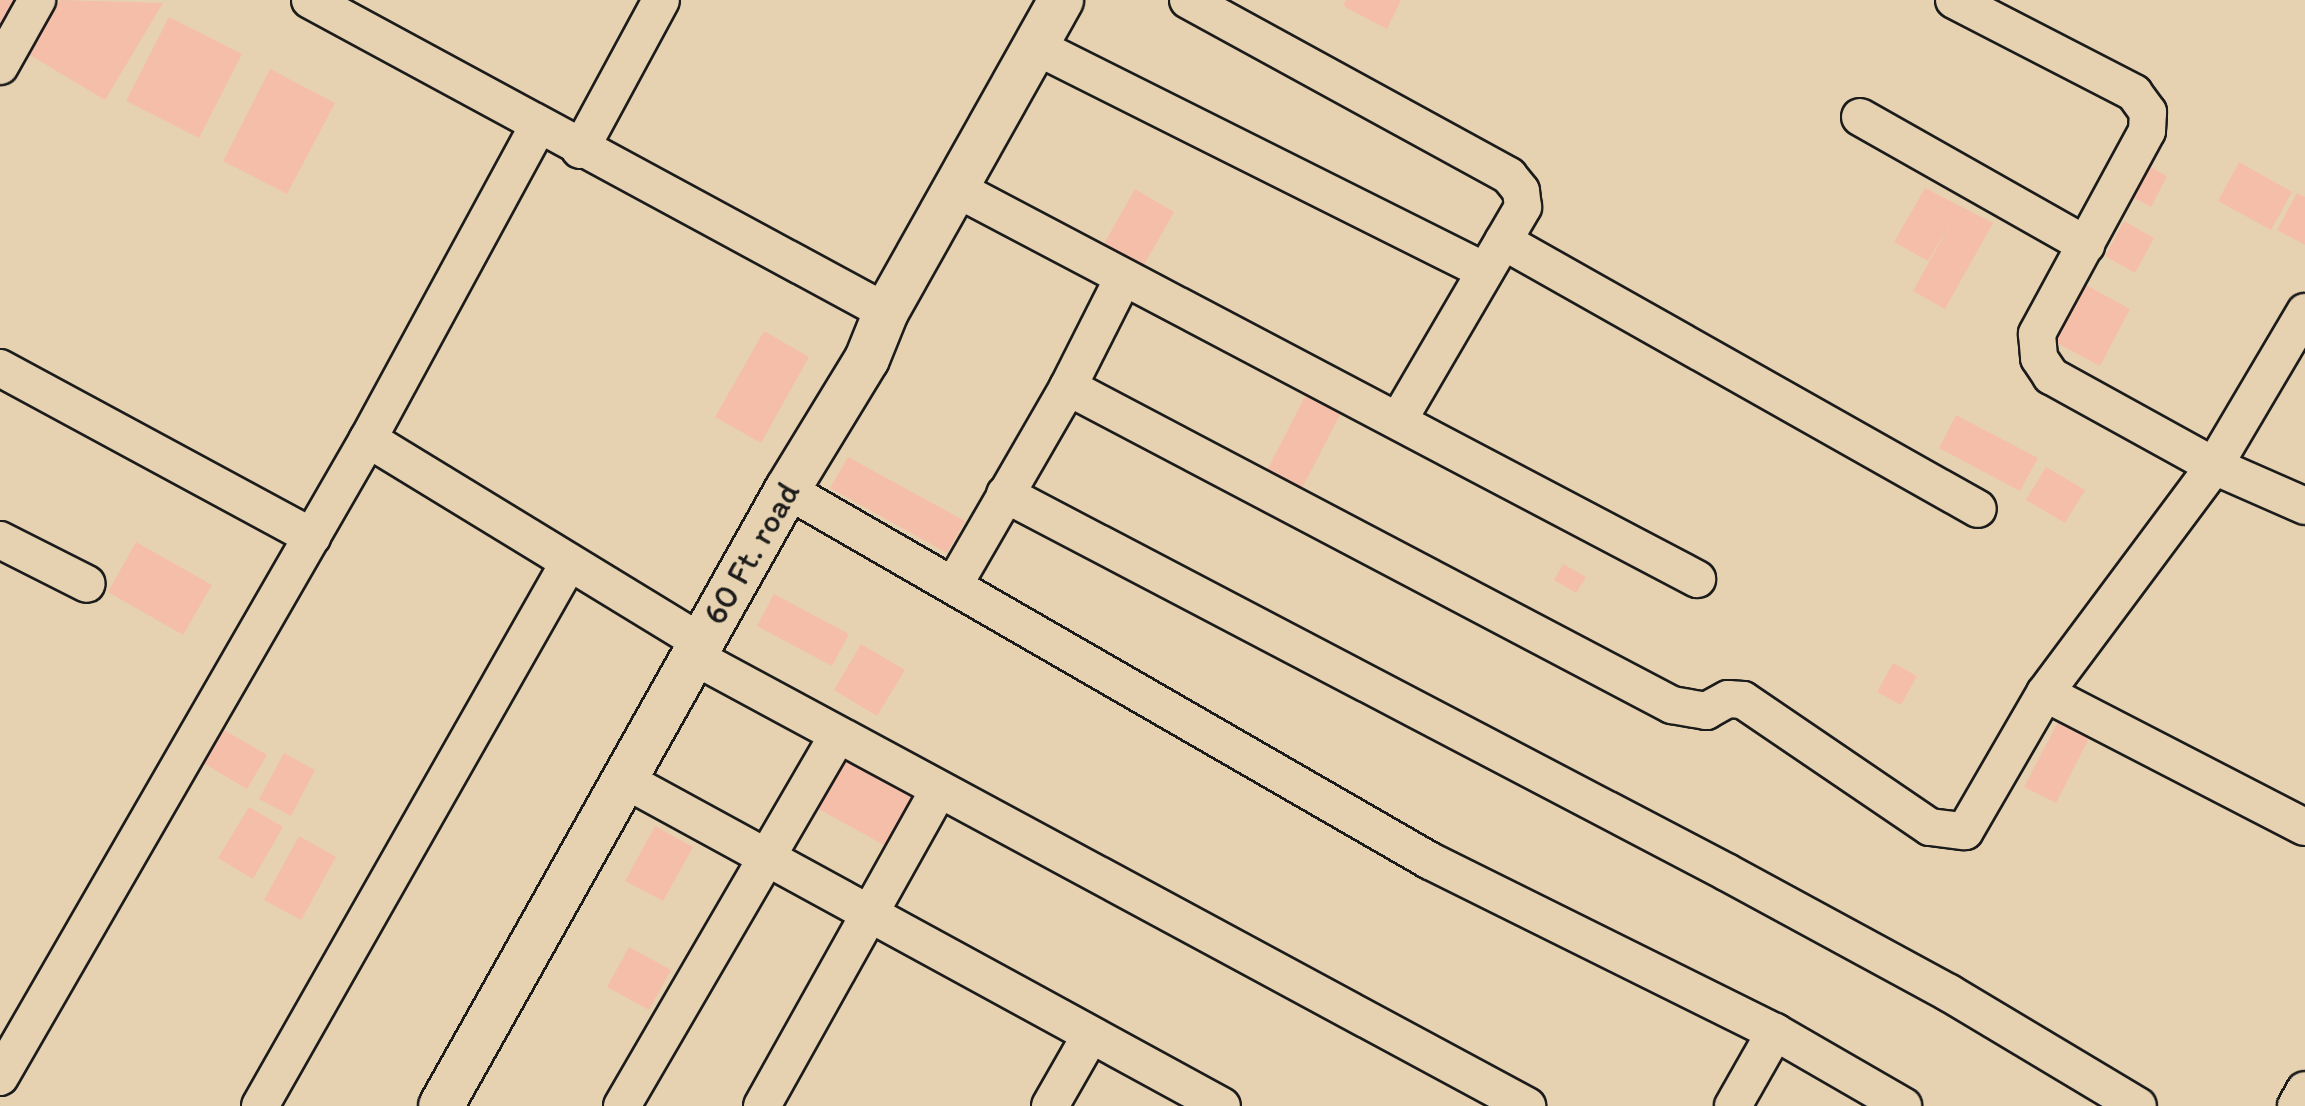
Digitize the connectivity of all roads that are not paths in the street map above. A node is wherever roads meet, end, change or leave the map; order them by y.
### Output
1 (37, 0) edge
2 (310, 0) edge
3 (661, 0) edge
4 (1188, 0) edge
5 (1954, 0) edge
6 (1056, 2) edge
7 (1035, 46) junction
8 (0, 66) edge
9 (1860, 117) dead end
10 (538, 126) junction
11 (580, 150) junction
12 (955, 188) junction
13 (2086, 245) junction
14 (1494, 256) junction
15 (1123, 278) junction
16 (886, 312) junction
17 (2305, 312) edge
18 (0, 368) edge
19 (1068, 387) junction
20 (1399, 419) junction
21 (368, 439) junction
22 (2214, 466) junction
23 (787, 490) junction
24 (1005, 494) junction
25 (2305, 506) edge
26 (1978, 509) dead end
27 (312, 537) junction
28 (0, 540) edge
29 (568, 564) junction
30 (1697, 579) dead end
31 (955, 583) junction
32 (87, 584) dead end
33 (697, 649) junction
34 (2045, 693) junction
35 (837, 736) junction
36 (625, 780) junction
37 (938, 791) junction
38 (2305, 827) edge
39 (763, 857) junction
40 (868, 914) junction
41 (1775, 1032) junction
42 (1089, 1038) junction
43 (0, 1077) edge
44 (2305, 1090) edge
45 (1166, 1093) edge
46 (260, 1106) edge
47 (441, 1106) edge
48 (622, 1106) edge
49 (762, 1106) edge
50 (1050, 1106) edge
51 (1222, 1106) edge
52 (1527, 1106) edge
53 (1733, 1106) edge
54 (1903, 1106) edge
55 (2138, 1106) edge
56 (2296, 1106) edge

1 - 8 street
2 - 10 street
3 - 11 street
4 - 14 street
5 - 13 street
6 - 7 street, 60 Ft. road
7 - 12 street, 60 Ft. road
7 - 14 street
9 - 13 street
10 - 11 street
10 - 21 street
11 - 16 street
12 - 15 street
12 - 16 street, 60 Ft. road
13 - 22 street
14 - 20 street
14 - 26 street
15 - 19 street
15 - 20 street
16 - 23 street, 60 Ft. road
17 - 22 street
18 - 27 street
19 - 24 street
19 - 34 street
20 - 30 street
21 - 27 street
21 - 29 street
22 - 25 street
22 - 34 street
23 - 31 street
23 - 33 street, 60 Ft. road
24 - 31 street
24 - 55 street
27 - 43 street
28 - 32 street
29 - 33 street
29 - 46 street
31 - 41 street
33 - 35 street
33 - 36 street, 60 Ft. road
34 - 38 street
35 - 37 street
35 - 39 street
36 - 39 street
36 - 47 street, 60 Ft. road
37 - 40 street
37 - 52 street
39 - 40 street
39 - 48 street
40 - 42 street
40 - 49 street
41 - 53 street
41 - 54 street
42 - 45 street
42 - 50 street
44 - 56 street
45 - 51 street

